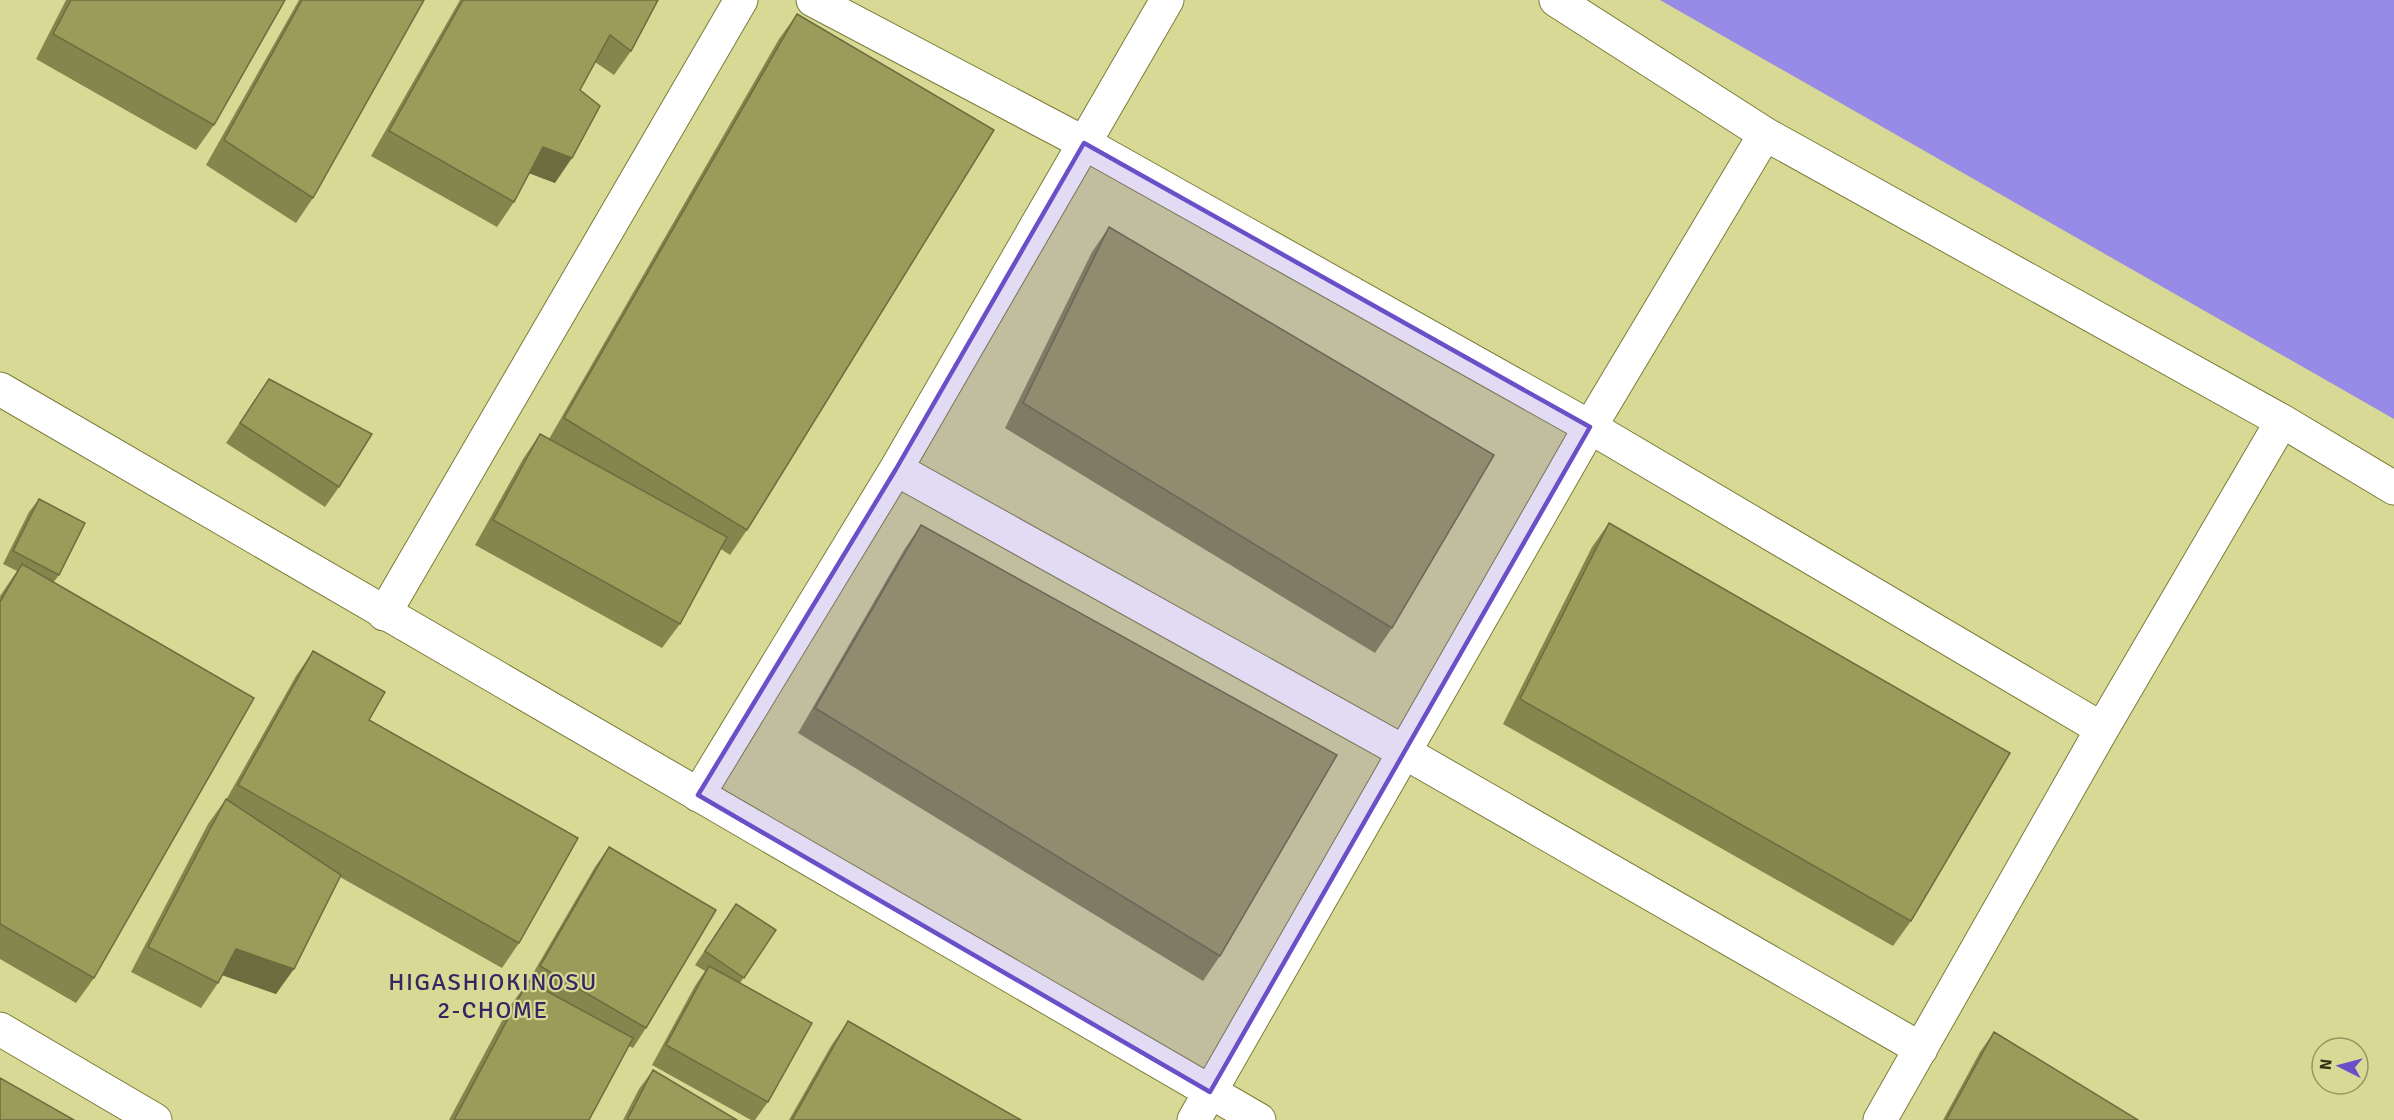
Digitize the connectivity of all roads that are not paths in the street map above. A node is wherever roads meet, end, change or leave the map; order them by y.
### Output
1 (741, 0) edge
2 (813, 0) edge
3 (1167, 0) edge
4 (1557, 0) edge
5 (1765, 134) junction
6 (1084, 143) junction
7 (0, 389) edge
8 (2282, 421) junction
9 (1590, 427) junction
10 (896, 469) junction
11 (2394, 488) edge
12 (384, 614) junction
13 (2102, 729) junction
14 (1404, 752) junction
15 (698, 795) junction
16 (0, 1029) edge
17 (1921, 1049) junction
18 (1210, 1092) junction
19 (154, 1120) edge
20 (1194, 1120) edge
21 (1259, 1120) edge
22 (1880, 1120) edge

1 - 12 street
2 - 6 street
3 - 6 street
4 - 5 street
5 - 8 street
5 - 9 street
6 - 9 street
6 - 10 street
7 - 12 street
8 - 11 street
8 - 13 street
9 - 13 street
9 - 14 street
10 - 14 street
10 - 15 street
12 - 15 street
13 - 17 street
14 - 17 street
14 - 18 street
15 - 18 street
16 - 19 street
17 - 22 street
18 - 20 street
18 - 21 street

